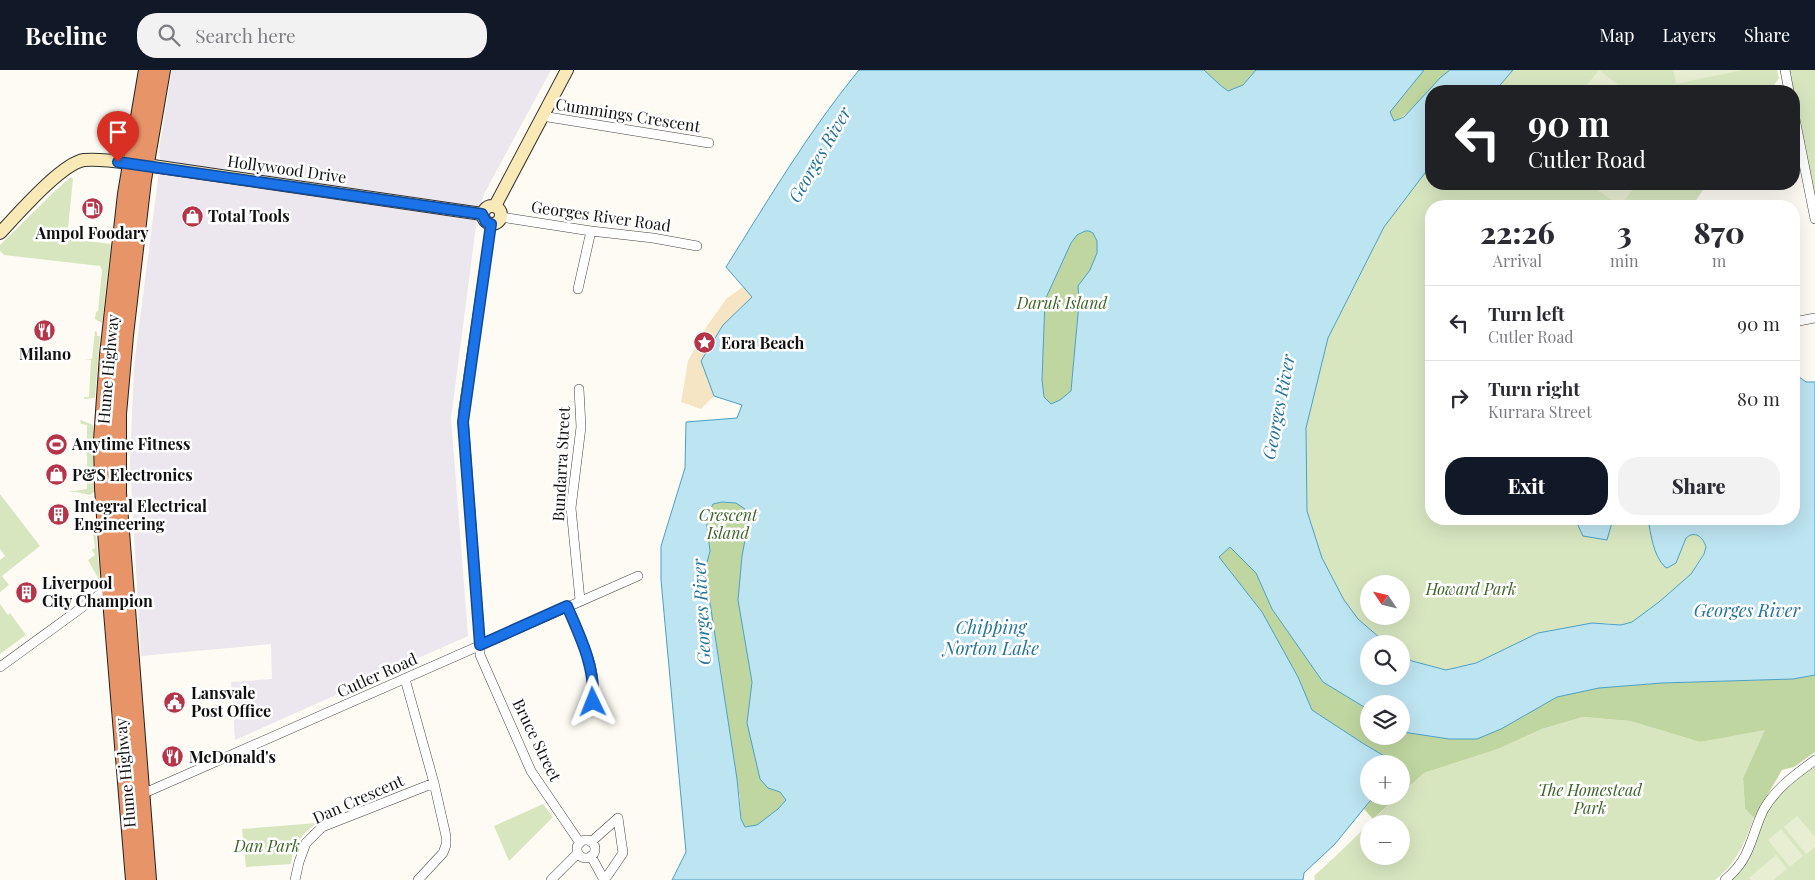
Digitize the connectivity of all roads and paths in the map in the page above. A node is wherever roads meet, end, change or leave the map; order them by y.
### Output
1 (147, 70) edge
2 (162, 70) edge
3 (567, 70) edge
4 (1785, 70) edge
5 (1788, 85) edge
6 (542, 116) junction
7 (709, 143) dead end
8 (1800, 144) edge
9 (138, 164) junction
10 (492, 215) junction
11 (1815, 219) edge
12 (591, 231) junction
13 (0, 233) edge
14 (697, 246) dead end
15 (578, 289) dead end
16 (1815, 318) edge
17 (1800, 321) edge
18 (579, 389) dead end
19 (638, 576) dead end
20 (110, 587) junction
21 (580, 600) junction
22 (567, 606) junction
23 (480, 645) junction
24 (0, 667) edge
25 (405, 679) junction
26 (590, 711) dead end
27 (1815, 760) edge
28 (434, 783) junction
29 (134, 796) junction
30 (591, 842) junction
31 (580, 843) junction
32 (578, 853) junction
33 (592, 856) junction
34 (604, 879) edge
35 (134, 880) edge
36 (148, 880) edge
37 (295, 880) edge
38 (418, 880) edge
39 (551, 880) edge
40 (1725, 880) edge

1 - 9 highway, Hume Highway
2 - 9 highway, Hume Highway
3 - 6 street
4 - 5 street
6 - 7 street, Cummings Crescent
6 - 10 street
8 - 11 street
9 - 10 street, Hollywood Drive
9 - 13 street, Hollywood Drive
9 - 20 highway, Hume Highway
9 - 29 highway, Hume Highway
10 - 12 street, Georges River Road
10 - 23 street, Bruce Street
12 - 14 street, Georges River Road
12 - 15 street
16 - 17 street
18 - 21 street, Bundarra Street
19 - 21 street, Cutler Road
20 - 24 street
20 - 29 highway, Hume Highway
21 - 22 street, Cutler Road
22 - 23 street, Cutler Road
22 - 26 street
23 - 25 street, Cutler Road
23 - 31 street, Bruce Street
25 - 28 street
25 - 29 street, Cutler Road
27 - 40 street
28 - 37 street, Dan Crescent
28 - 38 street
29 - 35 highway, Hume Highway
29 - 36 highway, Hume Highway
30 - 31 street
30 - 33 street
30 - 34 street
31 - 32 street
32 - 33 street
32 - 39 street
33 - 34 street

